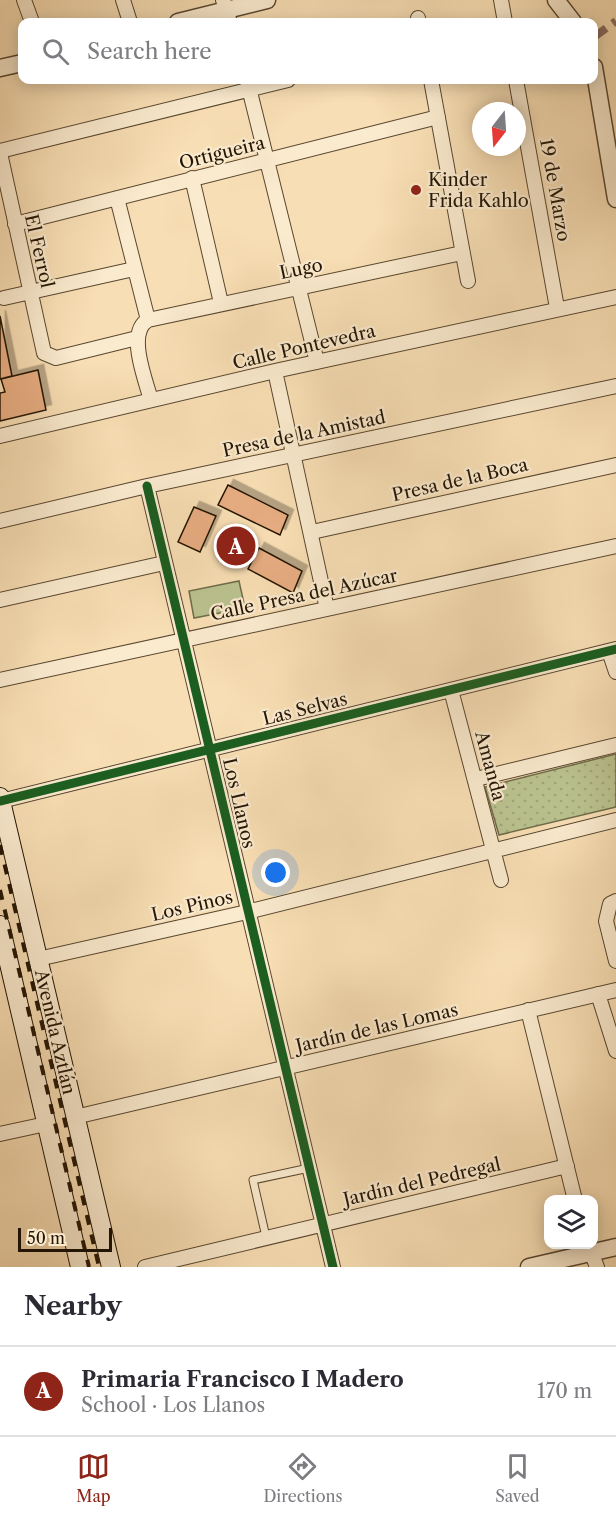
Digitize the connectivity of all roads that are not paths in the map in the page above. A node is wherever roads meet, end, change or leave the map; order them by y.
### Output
1 (24, 0) edge
2 (123, 0) edge
3 (267, 0) edge
4 (501, 0) edge
5 (556, 0) edge
6 (227, 11) edge
7 (31, 18) edge
8 (129, 18) edge
9 (196, 18) edge
10 (504, 18) edge
11 (570, 18) edge
12 (18, 64) edge
13 (0, 68) edge
14 (248, 84) edge
15 (432, 84) edge
16 (517, 84) edge
17 (597, 84) edge
18 (438, 117) junction
19 (0, 152) edge
20 (265, 160) junction
21 (192, 178) junction
22 (117, 198) junction
23 (616, 199) edge
24 (15, 224) junction
25 (462, 253) junction
26 (135, 269) junction
27 (468, 281) dead end
28 (298, 288) junction
29 (30, 292) junction
30 (616, 297) edge
31 (4, 298) dead end
32 (221, 303) junction
33 (557, 308) junction
34 (148, 320) junction
35 (137, 338) junction
36 (317, 362) junction
37 (275, 371) junction
38 (616, 386) edge
39 (151, 400) junction
40 (0, 436) edge
41 (295, 454) junction
42 (616, 465) edge
43 (147, 486) junction
44 (0, 521) edge
45 (312, 532) junction
46 (616, 546) edge
47 (164, 563) junction
48 (0, 600) edge
49 (327, 609) junction
50 (184, 640) junction
51 (613, 650) edge
52 (616, 672) edge
53 (0, 680) edge
54 (451, 690) junction
55 (616, 745) edge
56 (210, 750) junction
57 (476, 779) junction
58 (0, 799) edge
59 (616, 820) edge
60 (494, 852) junction
61 (501, 880) dead end
62 (615, 901) edge
63 (247, 912) junction
64 (0, 925) edge
65 (38, 959) junction
66 (616, 961) edge
67 (5, 970) edge
68 (616, 990) edge
69 (598, 994) junction
70 (528, 1010) junction
71 (616, 1051) edge
72 (285, 1068) junction
73 (75, 1117) junction
74 (46, 1124) junction
75 (0, 1134) edge
76 (567, 1166) junction
77 (309, 1168) junction
78 (574, 1195) edge
79 (322, 1225) junction
80 (266, 1237) junction
81 (616, 1247) edge
82 (592, 1255) edge
83 (80, 1267) edge
84 (111, 1267) edge
85 (145, 1267) edge
86 (333, 1267) edge
87 (529, 1267) edge

1 - 7 street
2 - 8 street
3 - 6 street
4 - 10 street
5 - 11 street
6 - 9 street
12 - 13 street
14 - 19 street
14 - 20 street
15 - 18 street
16 - 33 street, 19 de Marzo
17 - 23 street
18 - 20 street, Ortigueira
18 - 25 street
19 - 24 street, El Ferrol
20 - 21 street, Ortigueira
20 - 28 street
21 - 22 street, Ortigueira
21 - 32 street
22 - 24 street, Ortigueira
22 - 26 street
24 - 29 street, El Ferrol
25 - 27 street
25 - 28 street, Lugo
26 - 29 street
26 - 34 street
28 - 32 street, Lugo
28 - 36 street
29 - 31 street
29 - 35 street, El Ferrol
30 - 33 street, Calle Pontevedra
32 - 34 street, Lugo
33 - 36 street, Calle Pontevedra
34 - 35 street
35 - 39 street
36 - 37 street, Calle Pontevedra
37 - 39 street, Calle Pontevedra
37 - 41 street
38 - 41 street, Presa de la Amistad
39 - 40 street, Calle Pontevedra
41 - 43 street, Presa de la Amistad
41 - 45 street
42 - 45 street, Presa de la Boca
43 - 44 street, Presa de la Amistad
43 - 47 street, Los Llanos
45 - 49 street
46 - 49 street, Calle Presa del Azúcar
47 - 48 street
47 - 50 street, Los Llanos
49 - 50 street, Calle Presa del Azúcar
50 - 53 street, Calle Presa del Azúcar
50 - 56 street, Los Llanos
51 - 52 street
51 - 54 street, Las Selvas
54 - 56 street, Las Selvas
54 - 57 street, Amanda
55 - 57 street
56 - 58 street, Las Selvas
56 - 63 street, Los Llanos
57 - 60 street, Amanda
58 - 65 main road, Avenida Aztlán
59 - 60 street, Los Pinos
60 - 61 street, Amanda
60 - 63 street, Los Pinos
62 - 66 street
63 - 65 street, Los Pinos
63 - 72 street, Los Llanos
64 - 67 main road, Avenida Aztlán
65 - 73 main road, Avenida Aztlán
67 - 74 main road, Avenida Aztlán
68 - 69 street, Jardín de las Lomas
69 - 70 street, Jardín de las Lomas
69 - 71 street
70 - 72 street, Jardín de las Lomas
70 - 76 street
72 - 73 street, Jardín de las Lomas
72 - 77 street, Los Llanos
73 - 84 main road, Avenida Aztlán
74 - 75 street
74 - 83 main road, Avenida Aztlán
76 - 78 street
76 - 79 street, Jardín del Pedregal
77 - 79 street, Los Llanos
77 - 80 lane
79 - 80 street, Jardín del Pedregal
79 - 86 street, Los Llanos
80 - 85 street, Jardín del Pedregal
81 - 82 street
82 - 87 street

